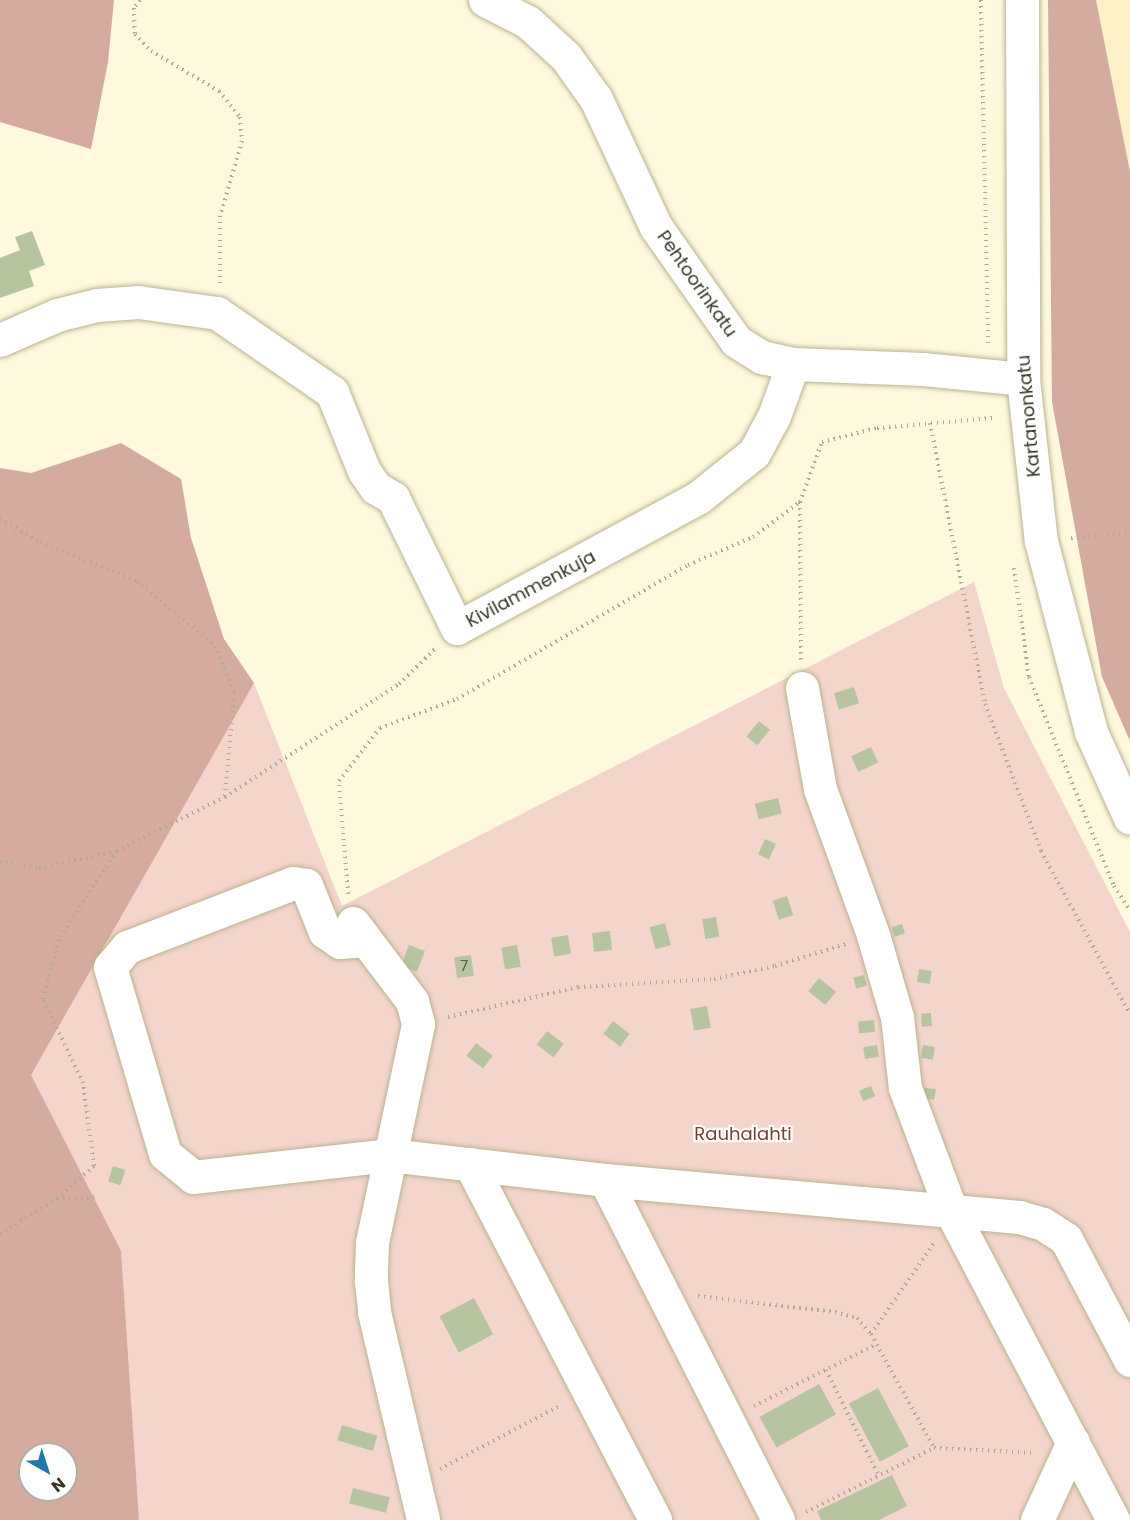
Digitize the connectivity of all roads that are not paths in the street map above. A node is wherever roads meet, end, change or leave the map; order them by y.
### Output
1 (485, 0) edge
2 (1022, 0) edge
3 (0, 340) edge
4 (793, 364) junction
5 (1023, 379) junction
6 (802, 688) road end
7 (1130, 818) edge
8 (389, 1155) junction
9 (470, 1164) junction
10 (605, 1180) junction
11 (952, 1213) junction
12 (1130, 1360) edge
13 (1069, 1452) junction
14 (789, 1517) edge
15 (423, 1520) edge
16 (655, 1520) edge
17 (1037, 1520) edge
18 (1113, 1520) edge

1 - 4 street, Pehtoorinkatu
2 - 5 street, Kartanonkatu
3 - 4 street, Kivilammenkuja
4 - 5 street, Pehtoorinkatu
5 - 7 street, Kartanonkatu
6 - 11 street
8 - 8 street
8 - 9 street
8 - 15 street
9 - 10 street
9 - 16 street
10 - 11 street
10 - 14 street
11 - 12 street
11 - 13 street
13 - 17 street
13 - 18 street

